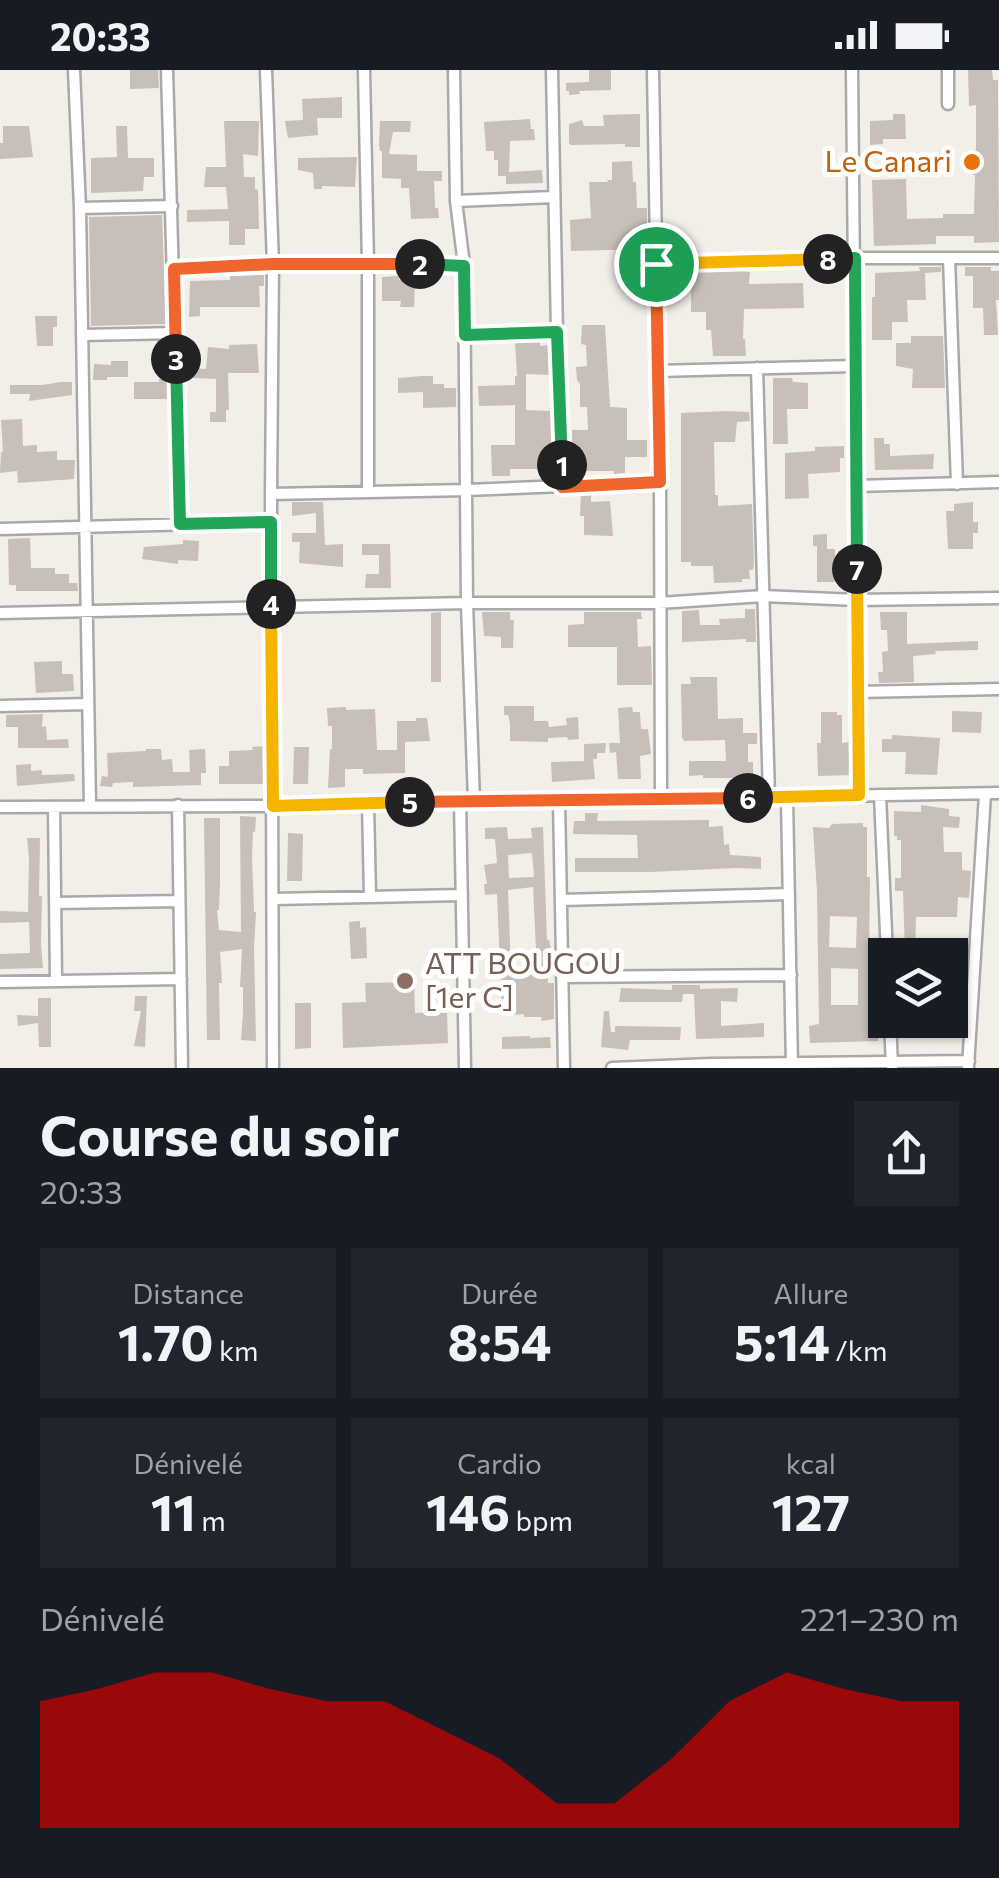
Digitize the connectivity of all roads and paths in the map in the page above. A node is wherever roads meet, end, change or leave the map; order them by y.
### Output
1 (74, 70) edge
2 (167, 70) edge
3 (266, 70) edge
4 (364, 70) edge
5 (454, 70) edge
6 (552, 70) edge
7 (653, 70) edge
8 (852, 70) edge
9 (948, 70) edge
10 (948, 104) dead end
11 (554, 198) junction
12 (456, 201) junction
13 (172, 206) junction
14 (80, 208) junction
15 (855, 258) junction
16 (949, 258) junction
17 (999, 258) edge
18 (368, 263) junction
19 (273, 264) junction
20 (656, 264) junction
21 (464, 266) junction
22 (174, 269) junction
23 (557, 332) junction
24 (176, 334) junction
25 (82, 335) junction
26 (465, 335) junction
27 (855, 366) junction
28 (756, 368) junction
29 (657, 371) junction
30 (660, 482) junction
31 (999, 482) edge
32 (956, 484) junction
33 (856, 486) junction
34 (562, 487) junction
35 (467, 490) junction
36 (368, 491) junction
37 (270, 494) junction
38 (271, 522) junction
39 (180, 524) junction
40 (84, 528) junction
41 (0, 529) edge
42 (763, 596) junction
43 (999, 598) edge
44 (857, 600) junction
45 (466, 603) junction
46 (659, 603) junction
47 (272, 609) junction
48 (0, 613) edge
49 (87, 613) junction
50 (999, 689) edge
51 (858, 692) junction
52 (88, 704) junction
53 (0, 706) edge
54 (986, 794) junction
55 (999, 794) edge
56 (859, 795) junction
57 (880, 795) junction
58 (787, 797) junction
59 (660, 798) junction
60 (769, 798) junction
61 (559, 800) junction
62 (460, 801) junction
63 (474, 801) junction
64 (368, 802) junction
65 (90, 806) junction
66 (178, 806) junction
67 (273, 806) junction
68 (54, 807) junction
69 (0, 808) edge
70 (789, 894) junction
71 (462, 895) junction
72 (370, 897) junction
73 (274, 898) junction
74 (179, 900) junction
75 (561, 900) junction
76 (55, 903) junction
77 (886, 938) edge
78 (790, 976) junction
79 (562, 977) junction
80 (180, 979) junction
81 (56, 981) junction
82 (0, 982) edge
83 (891, 1038) edge
84 (892, 1065) edge
85 (969, 1065) edge
86 (792, 1066) edge
87 (182, 1068) edge
88 (273, 1068) edge
89 (465, 1068) edge
90 (564, 1068) edge
91 (612, 1068) edge

1 - 14 street
2 - 13 street
3 - 19 street
4 - 18 street
5 - 12 street
6 - 11 street
7 - 20 street
8 - 15 street
9 - 10 street
11 - 12 street
11 - 23 street
12 - 21 street
13 - 14 street
13 - 22 street
14 - 25 street
15 - 16 street
15 - 20 street
15 - 27 street
16 - 17 street
16 - 32 street
18 - 19 street
18 - 21 street
18 - 36 street
19 - 22 street
19 - 37 street
20 - 29 street
21 - 26 street
22 - 24 street
23 - 26 street
23 - 34 street
24 - 25 street
24 - 39 street
25 - 40 street
26 - 35 street
27 - 28 street
27 - 33 street
28 - 29 street
28 - 42 street
29 - 30 street
30 - 34 street
30 - 46 street
31 - 32 street
32 - 33 street
33 - 44 street
34 - 35 street
35 - 36 street
35 - 45 street
36 - 37 street
37 - 38 street
38 - 39 street
38 - 47 street
39 - 40 street
40 - 41 street
40 - 49 street
42 - 44 street
42 - 46 street
42 - 60 street
43 - 44 street
44 - 51 street
45 - 46 street
45 - 47 street
45 - 63 street
46 - 59 street
47 - 49 street
47 - 67 street
48 - 49 street
49 - 52 street
50 - 51 street
51 - 56 street
52 - 53 street
52 - 65 street
54 - 55 street
54 - 57 street
54 - 85 street
56 - 57 street
56 - 58 street
57 - 77 street
58 - 60 street
58 - 70 street
59 - 60 street
59 - 61 street
61 - 63 street
61 - 75 street
62 - 63 street
62 - 64 street
62 - 71 street
64 - 67 street
64 - 72 street
65 - 66 street
65 - 68 street
66 - 67 street
66 - 74 street
67 - 73 street
68 - 69 street
68 - 76 street
70 - 75 street
70 - 78 street
71 - 72 street
71 - 89 street
72 - 73 street
73 - 88 street
74 - 76 street
74 - 80 street
75 - 79 street
76 - 81 street
78 - 79 street
78 - 86 street
79 - 90 street
80 - 81 street
80 - 87 street
81 - 82 street
83 - 84 street
84 - 85 street
84 - 86 street
86 - 91 street

